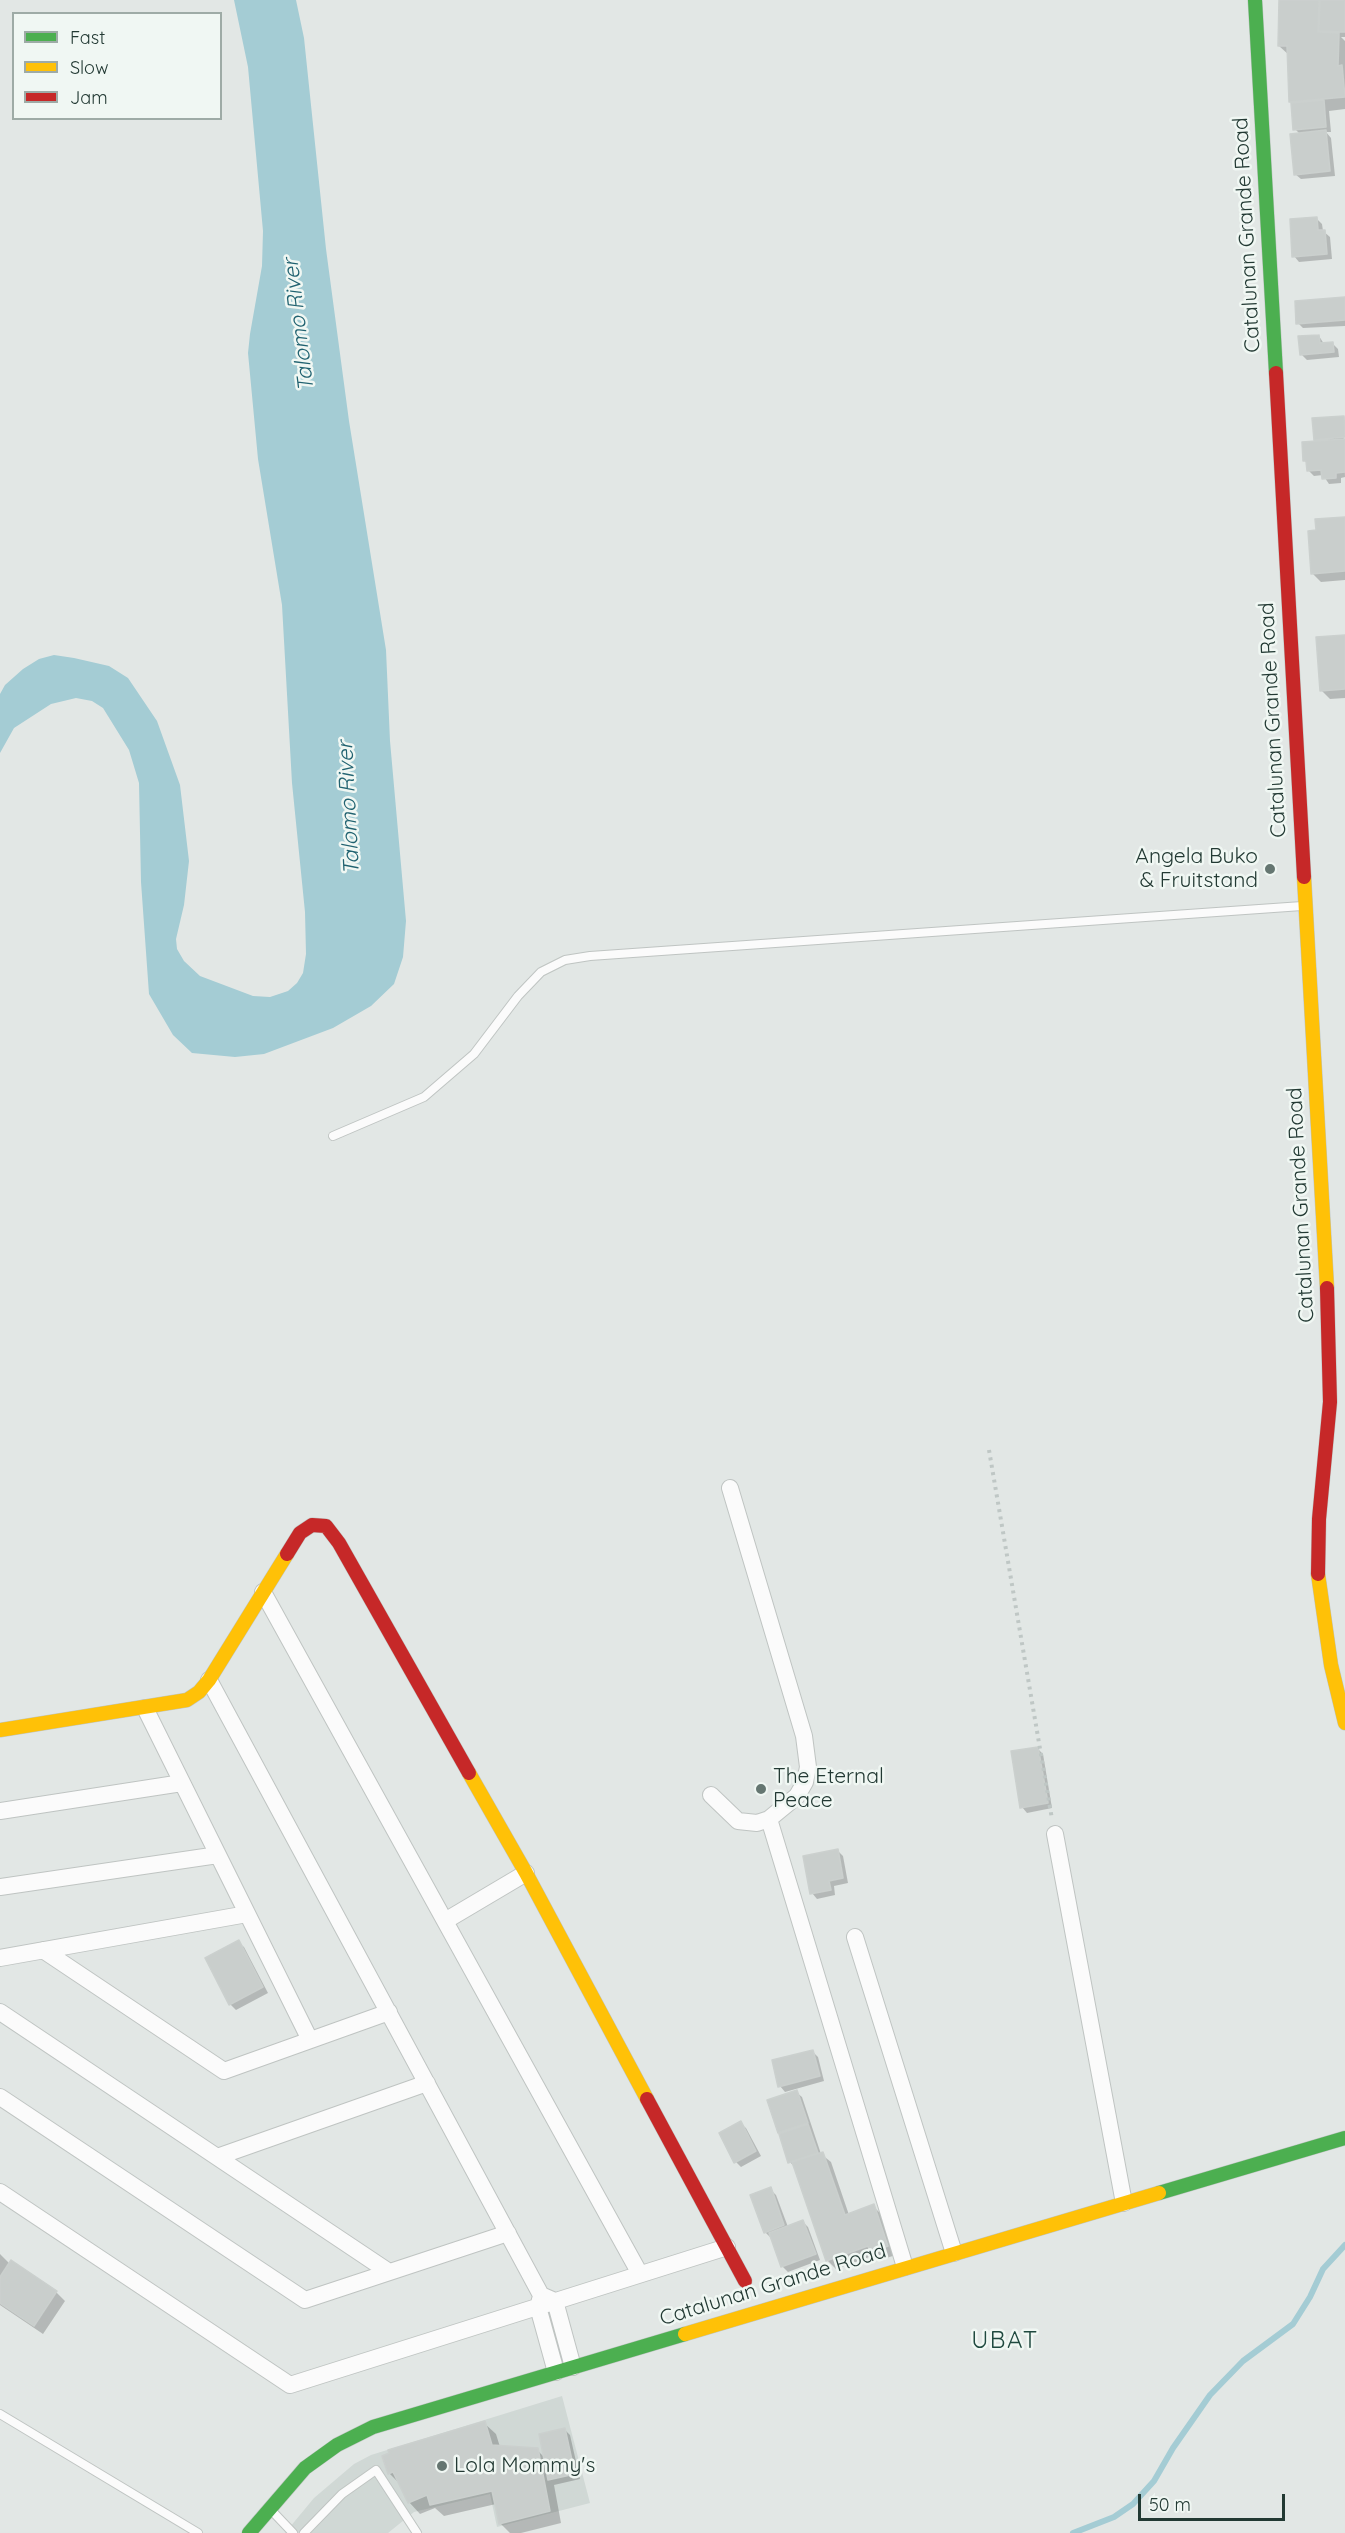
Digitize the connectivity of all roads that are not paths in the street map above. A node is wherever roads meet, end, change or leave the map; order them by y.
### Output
1 (1255, 0) edge
2 (1304, 906) junction
3 (333, 1137) dead end
4 (730, 1488) dead end
5 (263, 1592) junction
6 (209, 1680) junction
7 (145, 1708) junction
8 (1345, 1723) edge
9 (0, 1730) edge
10 (182, 1782) junction
11 (711, 1795) dead end
12 (0, 1811) edge
13 (769, 1819) junction
14 (1055, 1834) road end
15 (218, 1855) junction
16 (526, 1874) junction
17 (0, 1887) edge
18 (248, 1914) junction
19 (445, 1920) junction
20 (855, 1937) dead end
21 (43, 1950) junction
22 (0, 1958) edge
23 (0, 2012) edge
24 (389, 2012) junction
25 (310, 2040) junction
26 (427, 2083) junction
27 (0, 2097) edge
28 (1345, 2138) edge
29 (217, 2157) junction
30 (0, 2192) edge
31 (1124, 2203) junction
32 (508, 2233) junction
33 (727, 2247) junction
34 (954, 2253) junction
35 (905, 2267) junction
36 (389, 2272) junction
37 (640, 2274) junction
38 (745, 2281) dead end
39 (545, 2301) junction
40 (573, 2367) junction
41 (556, 2372) junction
42 (0, 2414) edge
43 (270, 2509) junction
44 (198, 2533) edge
45 (249, 2533) edge
46 (293, 2533) edge
47 (304, 2533) edge
48 (417, 2533) edge

1 - 2 main road, Catalunan Grande Road
2 - 3 lane
2 - 8 main road, Catalunan Grande Road
4 - 13 street
5 - 6 main road
5 - 16 main road
5 - 19 street
6 - 7 main road
6 - 24 street
7 - 9 main road
7 - 10 street
10 - 12 street
10 - 15 street
11 - 13 street
13 - 35 street
14 - 31 street
15 - 17 street
15 - 18 street
16 - 19 street
16 - 33 main road
18 - 21 street
18 - 25 street
19 - 37 street
20 - 34 street
21 - 22 street
21 - 25 street
23 - 29 street
24 - 25 street
24 - 26 street
26 - 29 street
26 - 32 street
27 - 36 street
28 - 31 main road, Catalunan Grande Road
29 - 36 street
30 - 39 street
31 - 34 main road, Catalunan Grande Road
32 - 36 street
32 - 39 street
33 - 37 street
33 - 38 main road
34 - 35 main road, Catalunan Grande Road
35 - 40 main road, Catalunan Grande Road
37 - 39 street
39 - 40 street
39 - 41 street
40 - 41 main road, Catalunan Grande Road
41 - 43 main road, Catalunan Grande Road
42 - 44 lane
43 - 45 main road, Catalunan Grande Road
43 - 46 lane
47 - 48 lane

